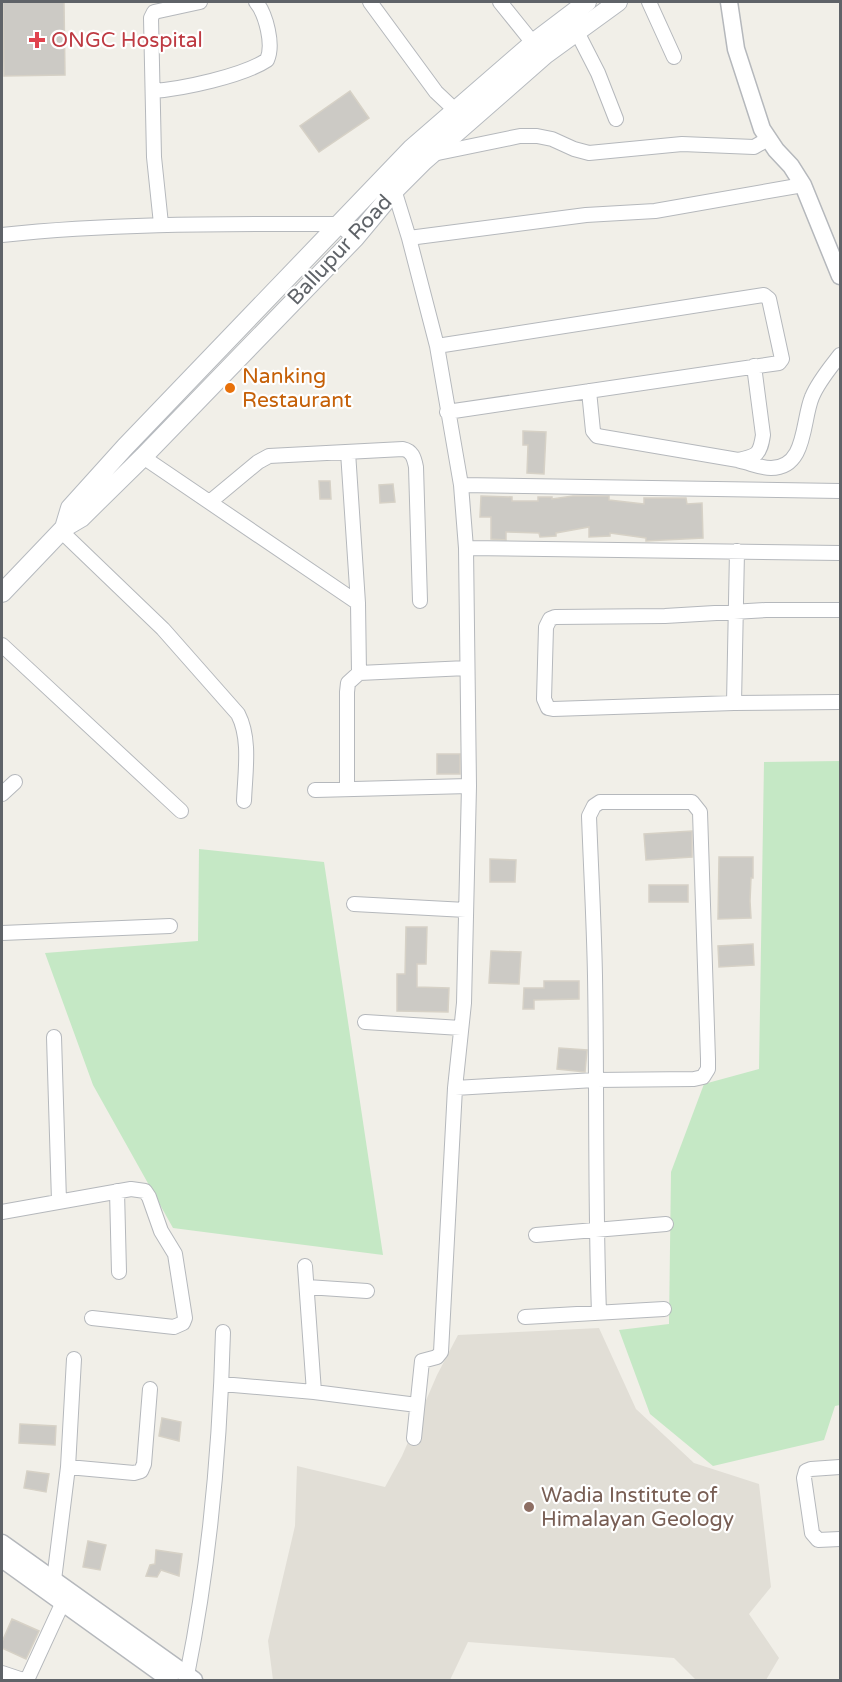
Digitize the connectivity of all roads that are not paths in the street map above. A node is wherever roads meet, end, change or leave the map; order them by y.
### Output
1 (200, 2) edge
2 (256, 2) edge
3 (500, 2) edge
4 (587, 2) edge
5 (618, 2) edge
6 (649, 2) edge
7 (729, 2) edge
8 (367, 4) edge
9 (577, 32) junction
10 (533, 43) junction
11 (674, 57) dead end
12 (153, 91) junction
13 (454, 110) junction
14 (616, 119) dead end
15 (768, 139) junction
16 (431, 154) junction
17 (389, 172) junction
18 (803, 185) junction
19 (394, 190) junction
20 (161, 224) junction
21 (338, 224) junction
22 (2, 236) edge
23 (355, 238) junction
24 (409, 238) junction
25 (840, 276) edge
26 (437, 346) junction
27 (840, 355) edge
28 (754, 366) junction
29 (589, 391) junction
30 (447, 412) junction
31 (348, 452) junction
32 (143, 457) junction
33 (738, 460) junction
34 (461, 485) junction
35 (840, 491) edge
36 (210, 501) junction
37 (76, 513) junction
38 (62, 530) junction
39 (466, 548) junction
40 (737, 551) junction
41 (840, 553) edge
42 (2, 593) edge
43 (420, 601) dead end
44 (358, 603) junction
45 (840, 610) edge
46 (736, 611) junction
47 (2, 645) edge
48 (467, 668) junction
49 (359, 673) junction
50 (840, 702) edge
51 (734, 703) junction
52 (15, 782) dead end
53 (469, 786) junction
54 (347, 789) junction
55 (315, 790) dead end
56 (2, 794) edge
57 (244, 801) dead end
58 (181, 811) dead end
59 (354, 904) dead end
60 (466, 910) junction
61 (170, 926) dead end
62 (2, 933) edge
63 (365, 1022) dead end
64 (461, 1028) junction
65 (54, 1037) dead end
66 (595, 1080) junction
67 (455, 1088) junction
68 (117, 1191) junction
69 (59, 1201) junction
70 (2, 1212) edge
71 (666, 1224) dead end
72 (596, 1231) junction
73 (536, 1235) dead end
74 (306, 1266) dead end
75 (119, 1272) dead end
76 (307, 1287) junction
77 (367, 1291) dead end
78 (664, 1309) dead end
79 (599, 1313) junction
80 (525, 1317) dead end
81 (92, 1318) dead end
82 (223, 1332) dead end
83 (74, 1359) dead end
84 (222, 1384) junction
85 (150, 1389) dead end
86 (314, 1392) junction
87 (417, 1405) junction
88 (414, 1438) dead end
89 (68, 1467) junction
90 (840, 1467) edge
91 (840, 1539) edge
92 (2, 1543) edge
93 (2, 1559) edge
94 (54, 1580) junction
95 (63, 1602) junction
96 (2, 1673) edge
97 (191, 1678) edge
98 (25, 1680) edge
99 (170, 1680) edge

1 - 12 street
2 - 12 street
3 - 10 street
4 - 10 main road, Ballupur Road
5 - 9 main road, Ballupur Road
6 - 11 street
7 - 15 street
8 - 13 street
9 - 14 street
9 - 16 main road, Ballupur Road
10 - 13 main road, Ballupur Road
12 - 20 street
13 - 17 main road, Ballupur Road
15 - 16 street
15 - 18 street
16 - 19 main road, Ballupur Road
17 - 19 street
17 - 21 main road, Ballupur Road
18 - 24 street
18 - 25 street
19 - 23 main road, Ballupur Road
19 - 24 street
20 - 21 street
20 - 22 street
21 - 23 street
21 - 37 main road, Ballupur Road
23 - 32 main road, Ballupur Road
24 - 26 street
26 - 28 street
26 - 30 street
27 - 33 street
28 - 29 street
28 - 33 street
29 - 30 street
29 - 33 street
30 - 34 street
31 - 36 street
31 - 43 street
31 - 44 street
32 - 36 street
32 - 37 main road, Ballupur Road
34 - 35 street
34 - 39 street
36 - 44 street
37 - 38 main road
38 - 42 main road
38 - 57 street
39 - 40 street
39 - 48 street
40 - 41 street
40 - 46 street
44 - 49 street
45 - 46 street
46 - 51 street
46 - 51 street
47 - 58 street
48 - 49 street
48 - 53 street
49 - 54 street
50 - 51 street
52 - 56 street
53 - 54 street
53 - 60 street
54 - 55 street
59 - 60 street
60 - 64 street
61 - 62 street
63 - 64 street
64 - 67 street
65 - 69 street
66 - 66 street
66 - 67 street
66 - 72 street
67 - 87 street
68 - 69 street
68 - 75 street
68 - 81 street
69 - 70 street
71 - 72 street
72 - 73 street
72 - 79 street
74 - 76 street
76 - 77 street
76 - 86 street
78 - 79 street
79 - 80 street
82 - 84 street
83 - 89 street
84 - 86 street
84 - 97 street
85 - 89 street
86 - 87 street
87 - 88 street
89 - 94 street
90 - 91 street
92 - 94 street
93 - 95 street
94 - 97 street
95 - 98 street
95 - 99 street
96 - 98 street

